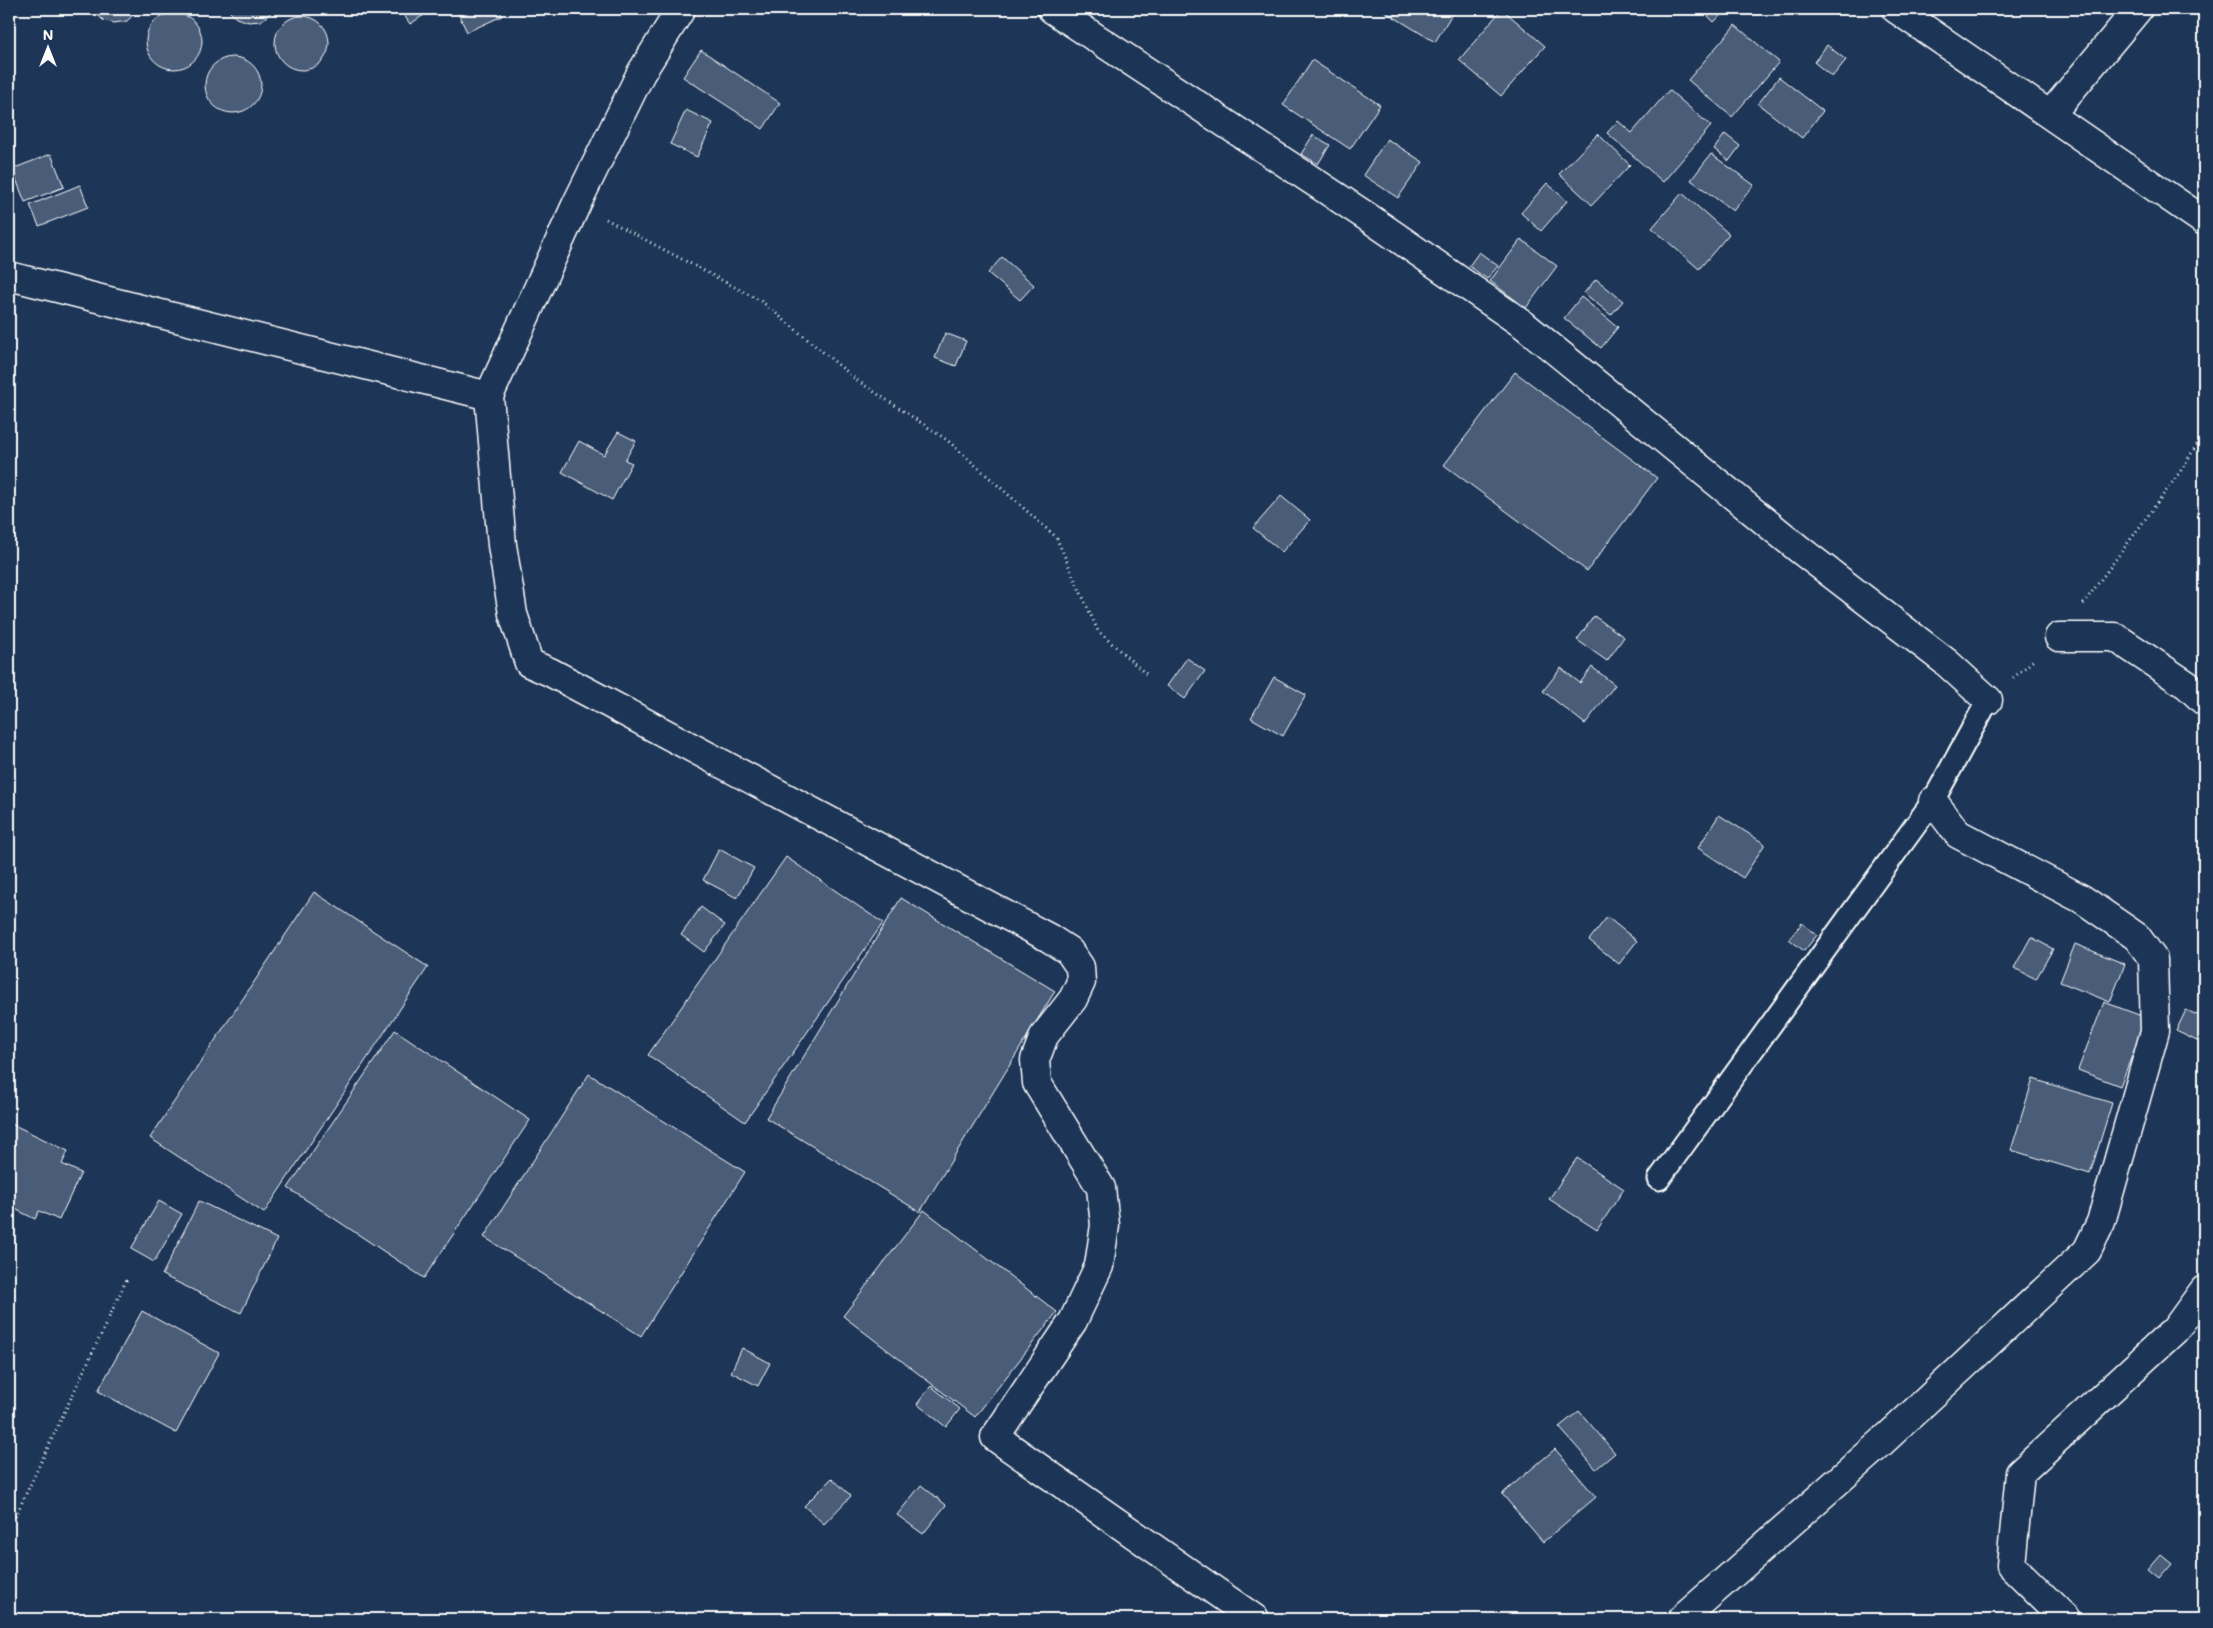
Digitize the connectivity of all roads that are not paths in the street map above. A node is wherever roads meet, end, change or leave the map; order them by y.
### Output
1 (681, 9) edge
2 (1052, 9) edge
3 (1896, 9) edge
4 (2138, 9) edge
5 (2050, 114) junction
6 (2204, 221) edge
7 (9, 276) edge
8 (489, 396) junction
9 (2059, 637) road end
10 (1988, 700) joint
11 (2204, 701) edge
12 (1933, 801) junction
13 (1659, 1179) dead end
14 (2204, 1290) edge
15 (1255, 1619) edge
16 (1682, 1619) edge
17 (2066, 1619) edge

1 - 8 street
2 - 10 street
3 - 5 street
4 - 5 street
5 - 6 street
7 - 8 street
8 - 15 street
9 - 11 street
10 - 12 lane
12 - 13 lane
12 - 16 street
14 - 17 street

